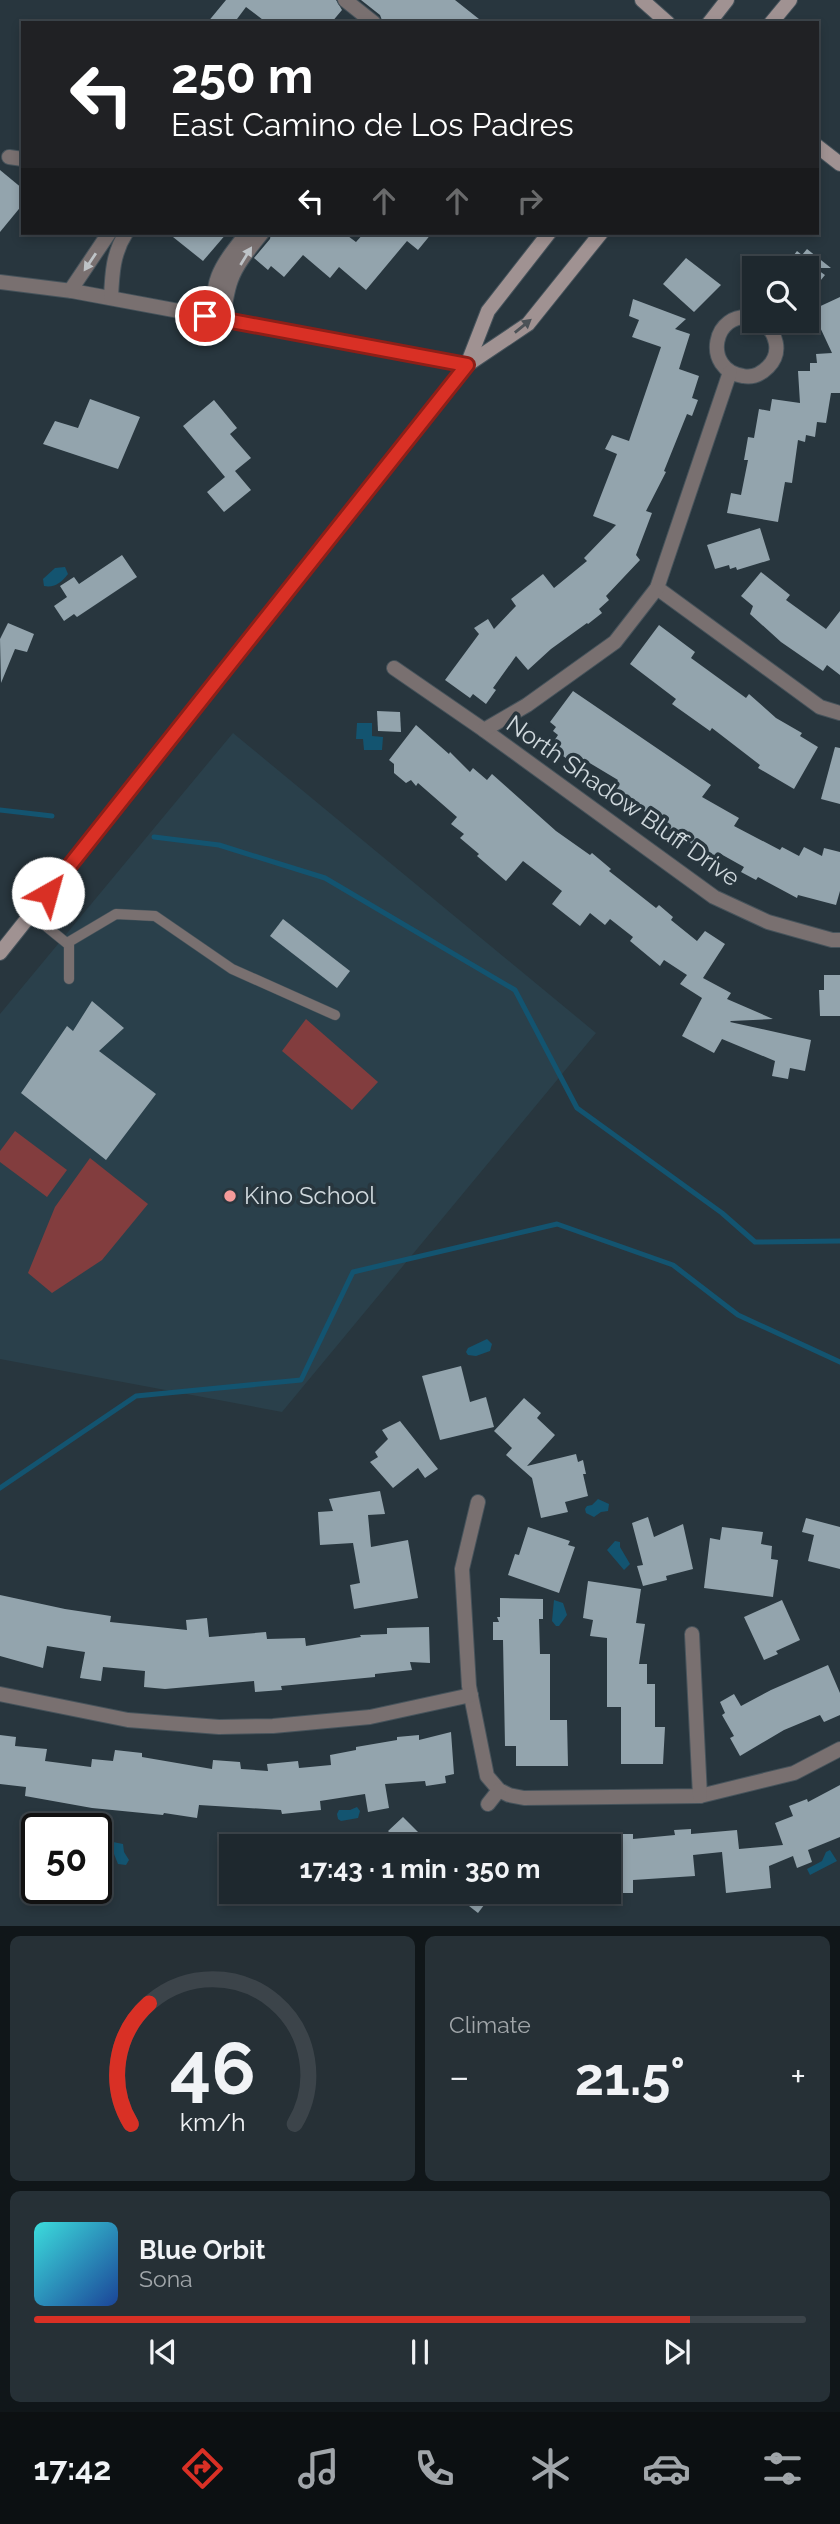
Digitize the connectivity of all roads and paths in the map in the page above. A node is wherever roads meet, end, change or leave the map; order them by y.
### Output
1 (345, 0) edge
2 (642, 0) edge
3 (727, 0) edge
4 (790, 0) edge
5 (371, 21) edge
6 (666, 21) edge
7 (711, 21) edge
8 (773, 21) edge
9 (819, 148) edge
10 (840, 164) edge
11 (108, 235) edge
12 (125, 235) edge
13 (245, 235) edge
14 (260, 235) edge
15 (547, 235) edge
16 (599, 235) edge
17 (0, 282) edge
18 (72, 291) junction
19 (111, 298) junction
20 (742, 317) edge
21 (222, 319) junction
22 (772, 333) edge
23 (467, 365) junction
24 (730, 372) junction
25 (657, 588) junction
26 (394, 668) dead end
27 (840, 713) edge
28 (484, 730) junction
29 (31, 914) junction
30 (840, 940) edge
31 (67, 943) junction
32 (0, 953) edge
33 (69, 979) dead end
34 (335, 1015) dead end
35 (478, 1502) dead end
36 (692, 1634) dead end
37 (0, 1694) edge
38 (471, 1695) junction
39 (840, 1749) edge
40 (499, 1790) junction
41 (700, 1796) junction
42 (488, 1804) dead end

1 - 5 street
2 - 6 main road
3 - 7 main road
4 - 8 main road
9 - 10 main road
11 -> 18 street
12 - 19 street
13 - 21 street
21 -> 14 street
15 - 23 main road
23 -> 16 main road
17 - 18 street
18 - 19 street
19 - 21 street
20 - 24 street
21 - 23 street
22 - 24 street
23 - 29 main road
24 - 25 street
25 - 27 street
25 - 28 street
26 - 28 street, North Shadow Bluff Drive
28 - 30 street, North Shadow Bluff Drive
29 - 31 lane
29 - 32 main road
31 - 33 lane
31 - 34 lane
35 - 38 street
36 - 41 street
37 - 38 street
38 - 40 street
39 - 41 street
40 - 41 street
40 - 42 street

